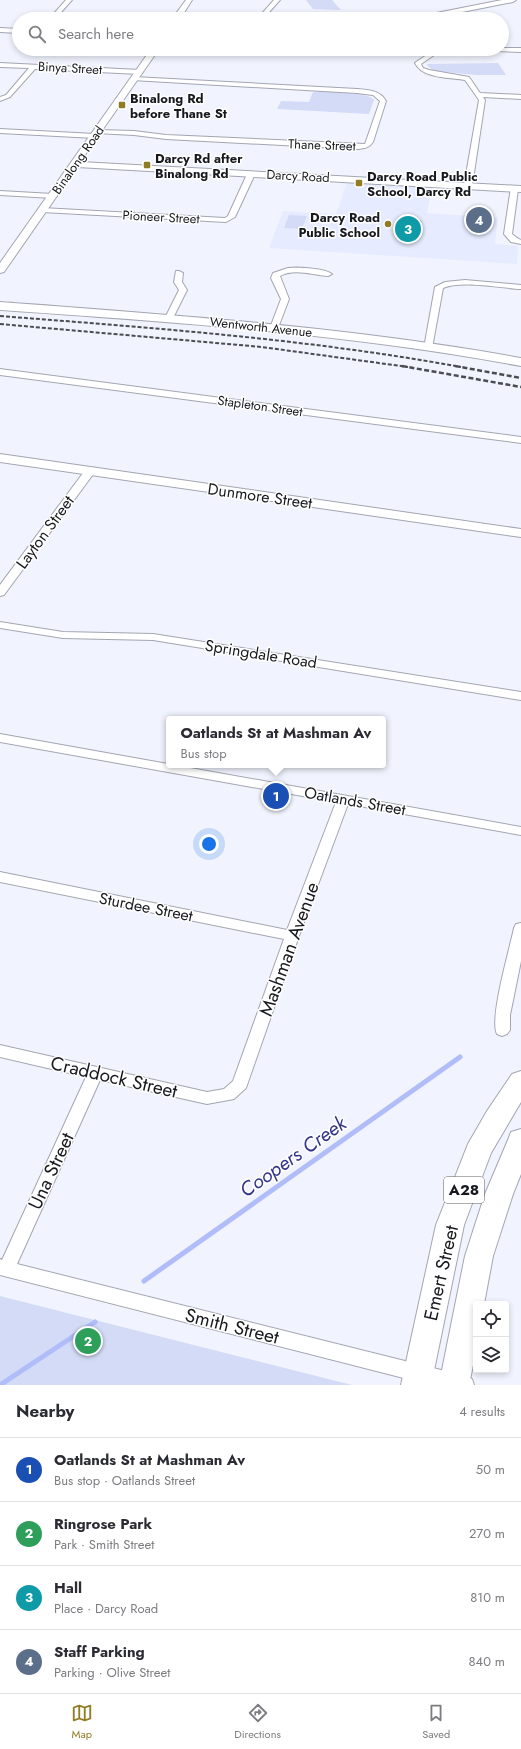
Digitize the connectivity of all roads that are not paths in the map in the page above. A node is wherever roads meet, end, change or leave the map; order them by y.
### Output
1 (69, 0) edge
2 (189, 0) edge
3 (277, 0) edge
4 (513, 0) edge
5 (58, 12) edge
6 (181, 12) edge
7 (266, 12) edge
8 (452, 12) edge
9 (0, 30) edge
10 (12, 31) edge
11 (509, 50) edge
12 (521, 50) edge
13 (150, 56) edge
14 (429, 56) edge
15 (0, 65) edge
16 (33, 66) junction
17 (140, 72) junction
18 (134, 79) junction
19 (480, 96) junction
20 (521, 98) edge
21 (1, 99) edge
22 (0, 131) edge
23 (96, 134) junction
24 (76, 164) junction
25 (251, 174) junction
26 (468, 186) junction
27 (517, 189) edge
28 (0, 193) edge
29 (53, 196) junction
30 (42, 210) junction
31 (521, 242) edge
32 (0, 270) edge
33 (179, 273) dead end
34 (328, 274) dead end
35 (521, 287) edge
36 (0, 306) edge
37 (169, 318) junction
38 (274, 328) junction
39 (428, 348) junction
40 (521, 362) edge
41 (0, 372) edge
42 (521, 440) edge
43 (0, 458) edge
44 (90, 471) junction
45 (521, 533) edge
46 (0, 593) edge
47 (0, 625) edge
48 (521, 696) edge
49 (0, 738) edge
50 (166, 767) edge
51 (169, 768) edge
52 (344, 799) junction
53 (521, 831) edge
54 (0, 877) edge
55 (521, 928) edge
56 (292, 936) junction
57 (502, 1030) dead end
58 (0, 1051) edge
59 (96, 1072) junction
60 (521, 1081) edge
61 (228, 1095) joint
62 (521, 1140) edge
63 (3, 1268) edge
64 (417, 1379) edge
65 (458, 1384) edge

1 - 5 street
2 - 6 street
3 - 7 street
4 - 8 street
9 - 10 street
11 - 12 street
13 - 17 street, Binalong Road
14 - 19 street
15 - 16 street, Binya Street
16 - 17 street, Binya Street
16 - 21 street
17 - 18 street, Binalong Road
18 - 23 street, Binalong Road
18 - 23 street, Thane Street
19 - 20 street
19 - 26 street
22 - 23 street
23 - 24 street, Binalong Road
24 - 25 street, Darcy Road
24 - 29 street, Binalong Road
25 - 26 street, Darcy Road
25 - 30 street, Pioneer Street
26 - 27 street, Darcy Road
27 - 31 street
28 - 29 street
29 - 30 street, Binalong Road
30 - 32 street, Binalong Road
33 - 37 street
34 - 38 street
35 - 39 street
36 - 37 main road, Wentworth Avenue
37 - 38 main road, Wentworth Avenue
38 - 39 main road, Wentworth Avenue
39 - 40 main road, Wentworth Avenue
41 - 42 street, Stapleton Street
43 - 44 main road, Dunmore Street
44 - 45 main road, Dunmore Street
44 - 46 street, Layton Street
47 - 48 street, Springdale Road
49 - 50 street, Oatlands Street
51 - 52 street, Oatlands Street
52 - 53 street, Oatlands Street
52 - 56 street, Mashman Avenue
54 - 56 street, Sturdee Street
55 - 57 street
56 - 61 street, Mashman Avenue
58 - 59 street, Craddock Street
59 - 61 street, Craddock Street
59 - 63 street, Una Street
60 - 64 highway, Emert Street / A28
62 - 65 highway, Emert Street / A28
63 - 64 street, Smith Street
64 - 65 street, Smith Street

